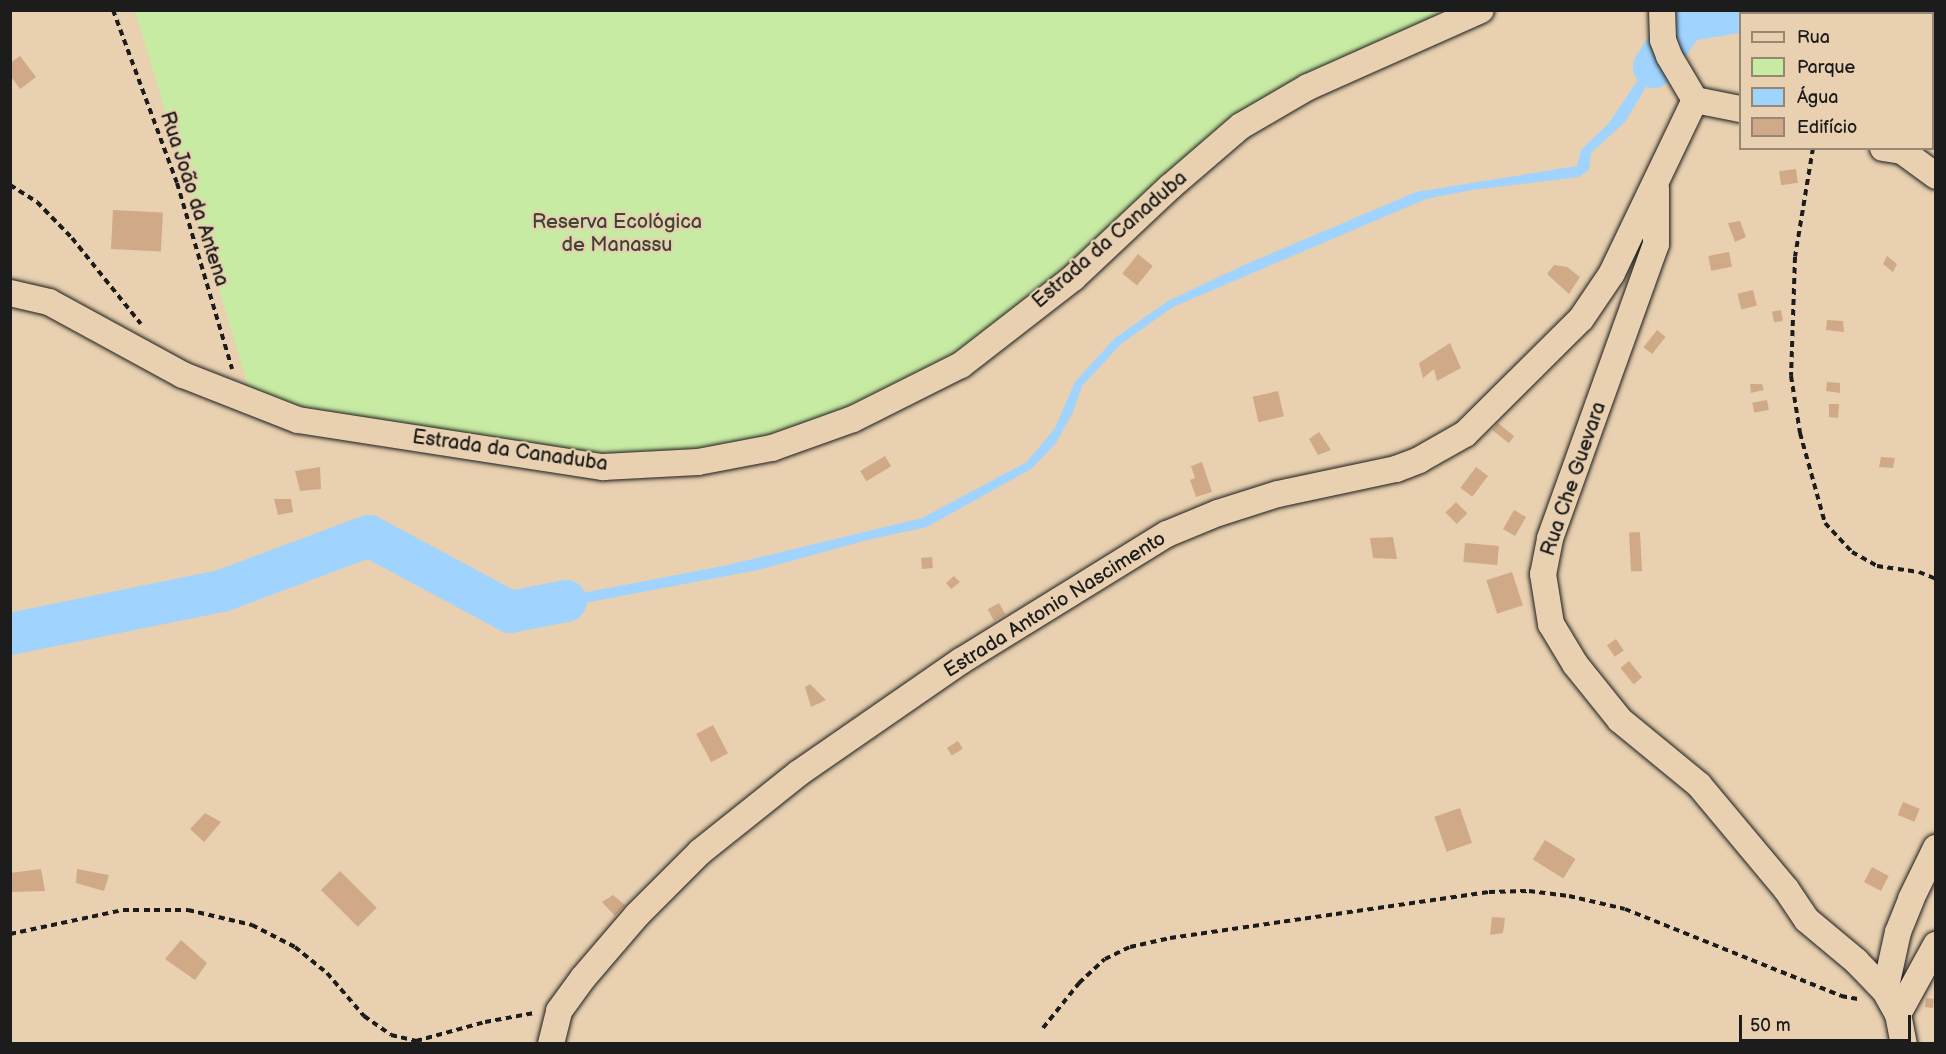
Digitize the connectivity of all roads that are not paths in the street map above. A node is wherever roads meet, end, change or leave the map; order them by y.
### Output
1 (1481, 10) edge
2 (1662, 10) edge
3 (1695, 100) junction
4 (1739, 109) edge
5 (1892, 150) edge
6 (1935, 176) edge
7 (1656, 182) junction
8 (10, 293) edge
9 (1935, 848) edge
10 (1935, 945) edge
11 (1885, 991) junction
12 (1898, 1014) junction
13 (551, 1044) edge
14 (1904, 1044) edge

1 - 8 street, Estrada da Canaduba
2 - 3 street
3 - 4 street
3 - 7 street, Estrada Antonio Nascimento
5 - 6 street
7 - 11 street, Rua Che Guevara
7 - 13 street, Estrada Antonio Nascimento
9 - 11 street
10 - 12 street
11 - 12 street, Rua Che Guevara
12 - 14 street, Rua Che Guevara

